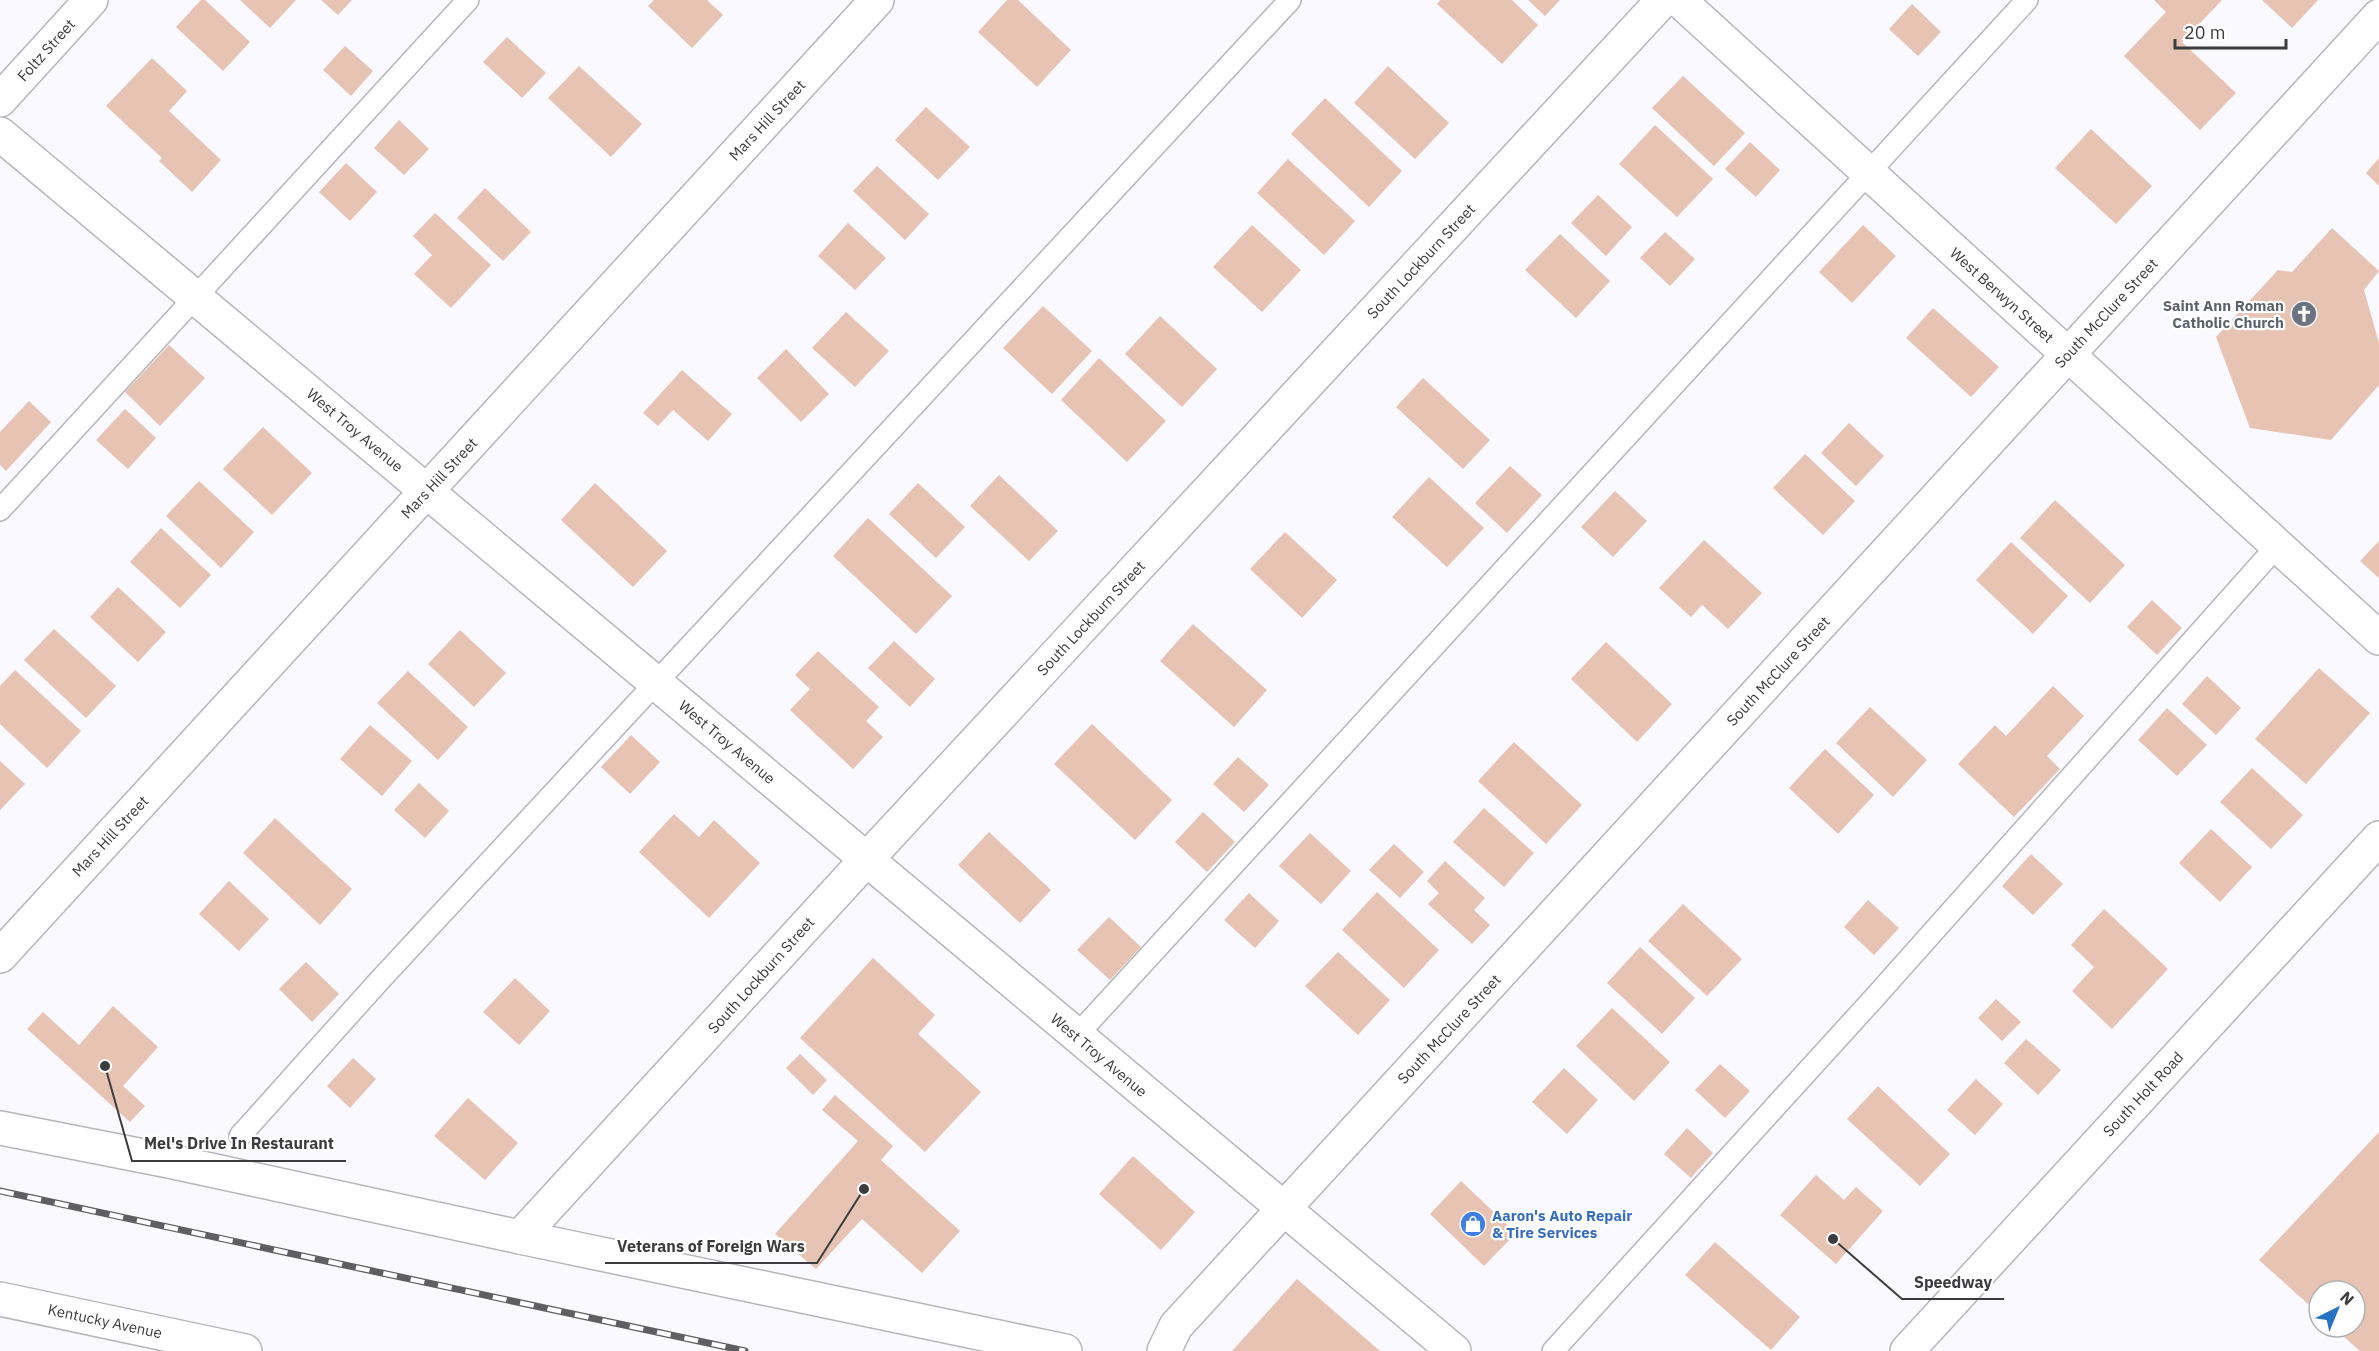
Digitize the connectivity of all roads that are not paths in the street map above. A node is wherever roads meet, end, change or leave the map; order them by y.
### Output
1 (91, 0) edge
2 (468, 0) edge
3 (877, 0) edge
4 (1290, 0) edge
5 (1663, 0) edge
6 (1679, 0) edge
7 (2027, 0) edge
8 (2379, 16) edge
9 (0, 100) edge
10 (0, 134) edge
11 (1868, 173) junction
12 (197, 298) junction
13 (2067, 355) junction
14 (427, 490) junction
15 (0, 510) edge
16 (2277, 546) junction
17 (2379, 638) edge
18 (656, 683) junction
19 (2379, 838) edge
20 (866, 860) junction
21 (0, 956) edge
22 (1076, 1036) junction
23 (0, 1128) edge
24 (240, 1136) dead end
25 (1284, 1209) junction
26 (520, 1238) junction
27 (0, 1299) edge
28 (1170, 1338) edge
29 (245, 1351) edge
30 (1065, 1351) edge
31 (1454, 1351) edge
32 (1553, 1351) edge
33 (1907, 1351) edge

1 - 9 street, Foltz Street
2 - 12 lane
3 - 14 street, Mars Hill Street
4 - 18 lane
5 - 20 street, South Lockburn Street
6 - 11 street, West Berwyn Street
7 - 11 lane
8 - 13 street, South McClure Street
10 - 12 street, West Troy Avenue
11 - 13 street, West Berwyn Street
11 - 22 lane
12 - 14 street, West Troy Avenue
12 - 15 lane
13 - 16 street, West Berwyn Street
13 - 25 street, South McClure Street
14 - 18 street, West Troy Avenue
14 - 21 street, Mars Hill Street
16 - 17 street, West Berwyn Street
16 - 32 lane
18 - 20 street, West Troy Avenue
18 - 24 lane
19 - 33 street, South Holt Road
20 - 22 street, West Troy Avenue
20 - 26 street, South Lockburn Street
22 - 25 street, West Troy Avenue
23 - 26 street
25 - 28 street, South McClure Street
25 - 31 street, West Troy Avenue
26 - 30 street
27 - 29 street, Kentucky Avenue

